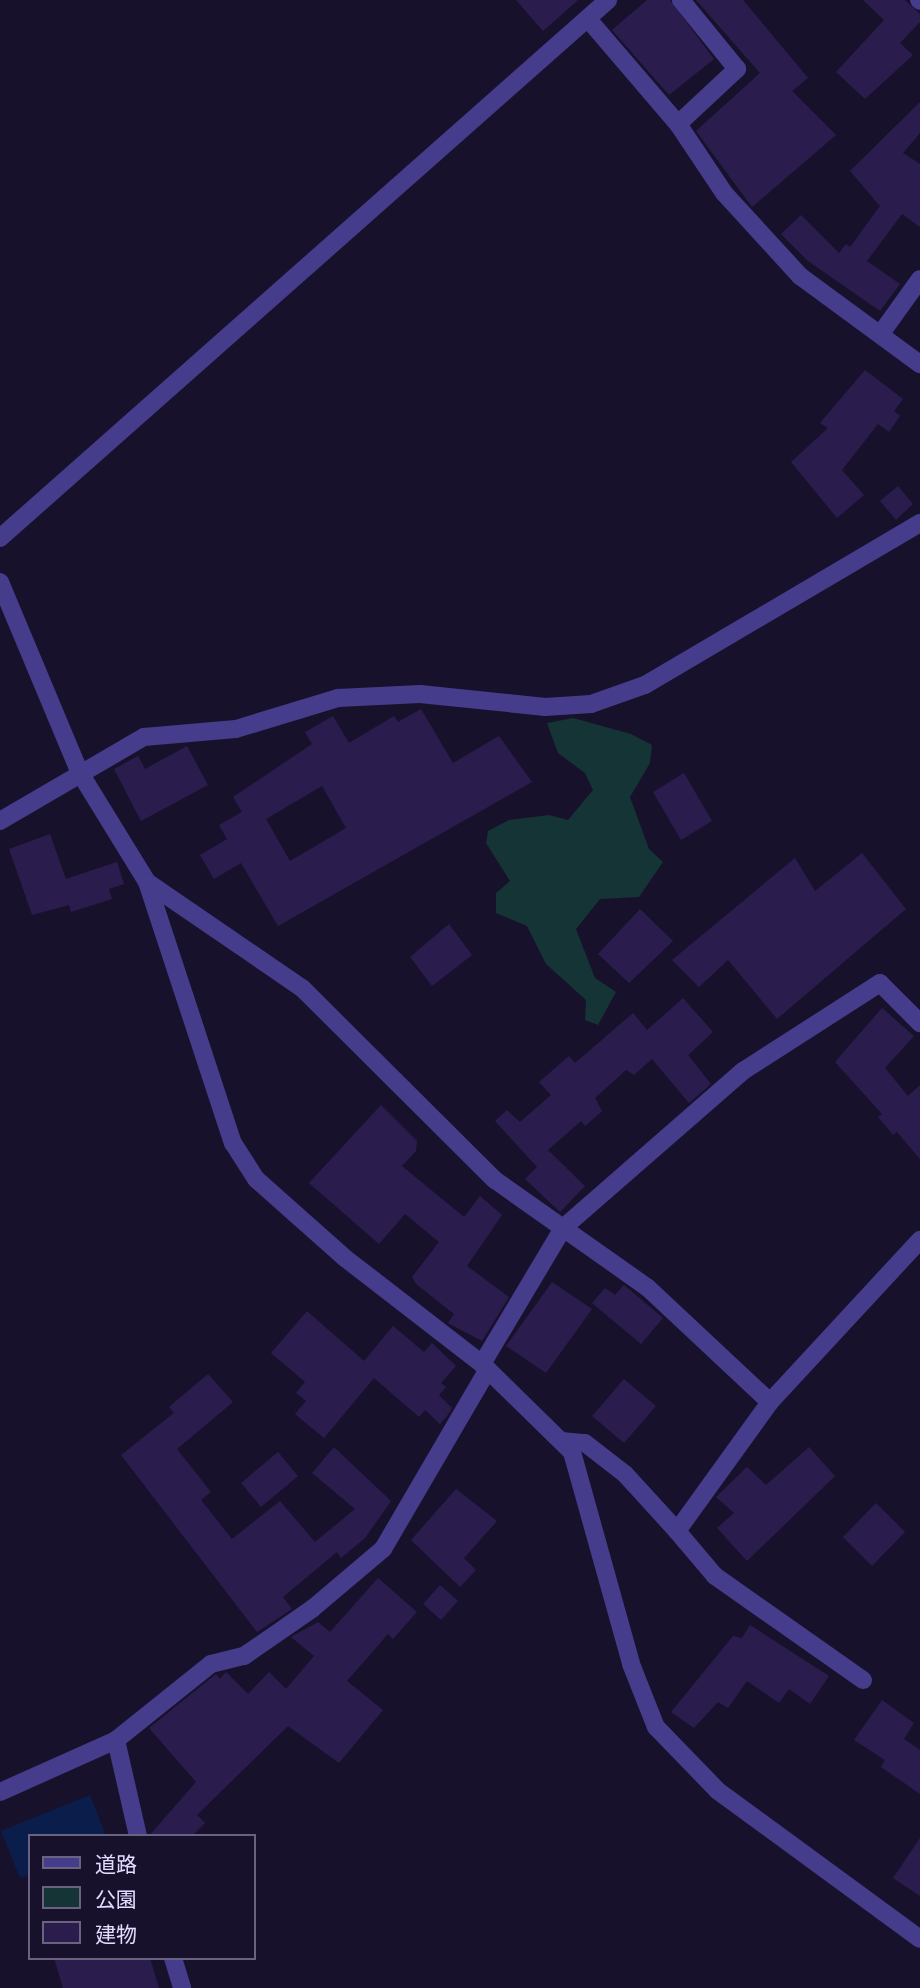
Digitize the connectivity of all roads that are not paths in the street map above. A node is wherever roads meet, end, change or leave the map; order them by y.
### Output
1 (681, 0) edge
2 (595, 7) edge
3 (678, 124) junction
4 (920, 279) edge
5 (882, 332) junction
6 (920, 364) edge
7 (920, 523) edge
8 (0, 538) edge
9 (1, 591) edge
10 (80, 772) junction
11 (0, 821) edge
12 (147, 881) junction
13 (920, 1024) edge
14 (563, 1228) junction
15 (920, 1240) edge
16 (485, 1367) junction
17 (769, 1402) junction
18 (561, 1441) junction
19 (677, 1531) junction
20 (863, 1680) dead end
21 (116, 1740) junction
22 (0, 1792) edge
23 (138, 1834) edge
24 (920, 1939) edge
25 (174, 1960) edge
26 (182, 1988) edge

1 - 3 street
2 - 3 street
2 - 8 street
3 - 5 street
4 - 5 street
5 - 6 street
7 - 10 street
9 - 10 street
10 - 11 street
10 - 12 street
12 - 14 street
12 - 16 street
13 - 14 street
14 - 16 street
14 - 17 street
15 - 17 street
16 - 18 street
16 - 21 street
17 - 19 street
18 - 19 street
18 - 24 street
19 - 20 street
21 - 22 street
21 - 23 street
25 - 26 street

